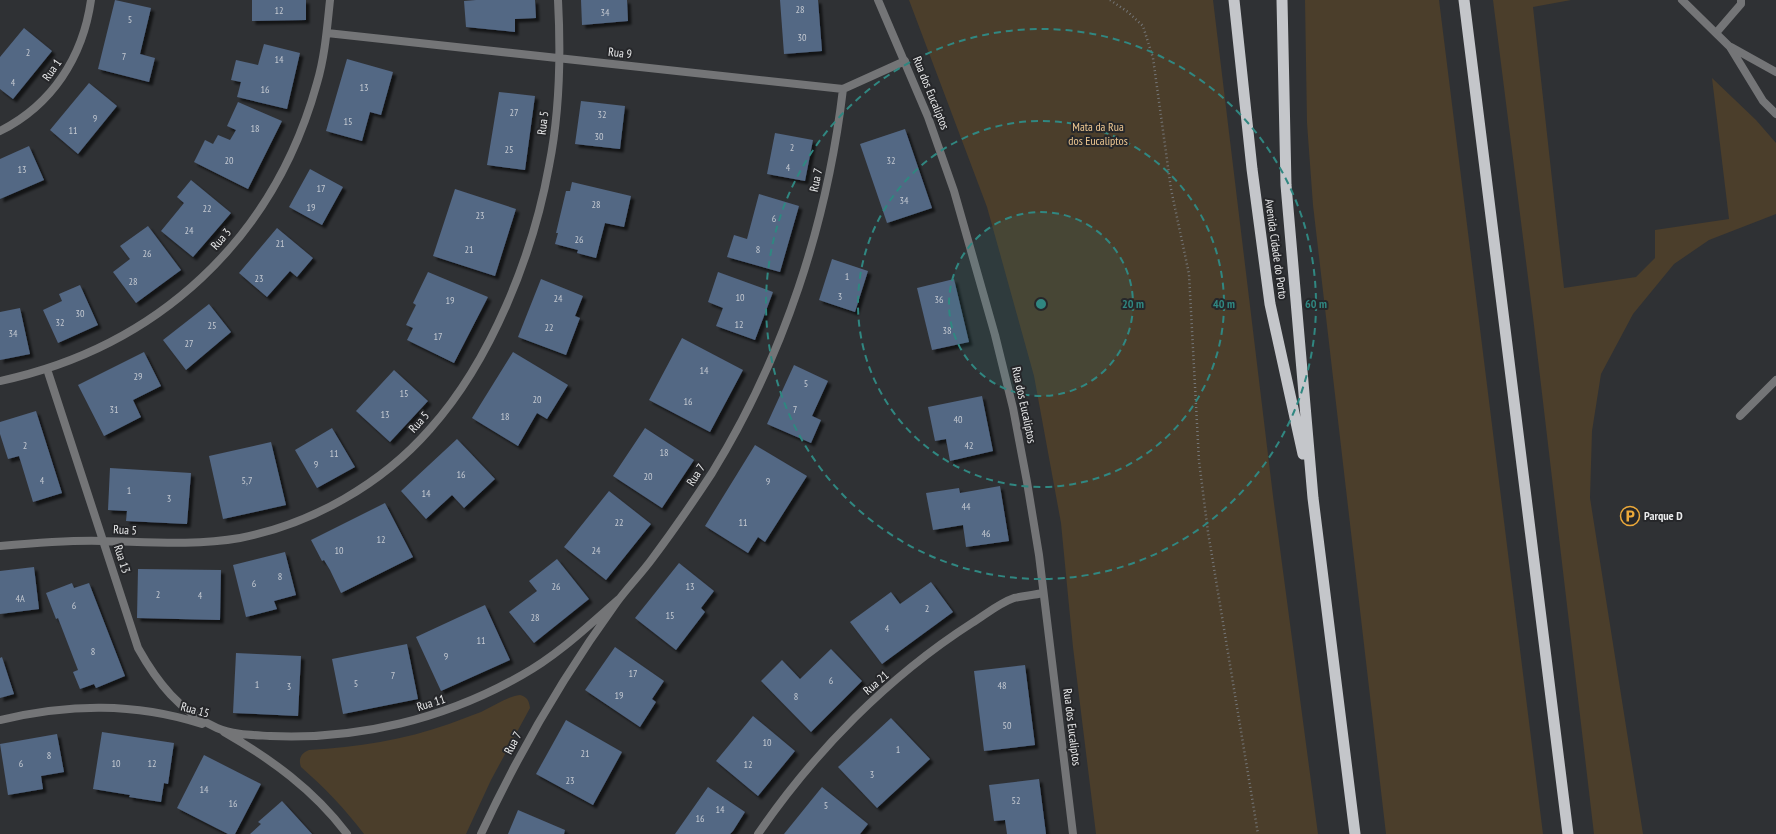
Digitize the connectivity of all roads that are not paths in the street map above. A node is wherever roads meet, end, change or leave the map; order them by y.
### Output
1 (91, 0) edge
2 (330, 0) edge
3 (558, 0) edge
4 (878, 0) edge
5 (1234, 0) edge
6 (1282, 0) edge
7 (1464, 0) edge
8 (1682, 0) edge
9 (1741, 0) edge
10 (327, 33) junction
11 (1716, 33) junction
12 (1730, 47) junction
13 (560, 58) junction
14 (905, 61) junction
15 (1776, 72) edge
16 (843, 89) junction
17 (1776, 114) edge
18 (0, 131) edge
19 (47, 369) junction
20 (1776, 380) edge
21 (0, 381) edge
22 (1740, 416) dead end
23 (1312, 498) junction
24 (104, 541) junction
25 (0, 546) edge
26 (1043, 593) junction
27 (619, 599) junction
28 (0, 720) edge
29 (217, 729) junction
30 (347, 834) edge
31 (481, 834) edge
32 (758, 834) edge
33 (1073, 834) edge
34 (1354, 834) edge
35 (1568, 834) edge

1 - 18 street, Rua 1
2 - 10 street, Rua 3
3 - 13 street, Rua 5
4 - 14 street, Rua dos Eucaliptos
5 - 23 highway, Avenida Cidade do Porto
6 - 23 highway
7 - 35 highway
8 - 11 street
9 - 11 street
10 - 13 street, Rua 9
10 - 19 street, Rua 3
11 - 12 street
12 - 15 street
12 - 17 street
13 - 16 street, Rua 9
13 - 24 street, Rua 5
14 - 16 street
14 - 26 street, Rua dos Eucaliptos
16 - 27 street, Rua 7
19 - 21 street, Rua 3
19 - 24 street, Rua 13
20 - 22 street
23 - 34 highway
24 - 25 street, Rua 5
24 - 29 street, Rua 13
26 - 32 street, Rua 21
26 - 33 street, Rua dos Eucaliptos
27 - 29 street, Rua 11
27 - 31 street, Rua 7
28 - 29 street, Rua 15
29 - 30 street, Rua 15

